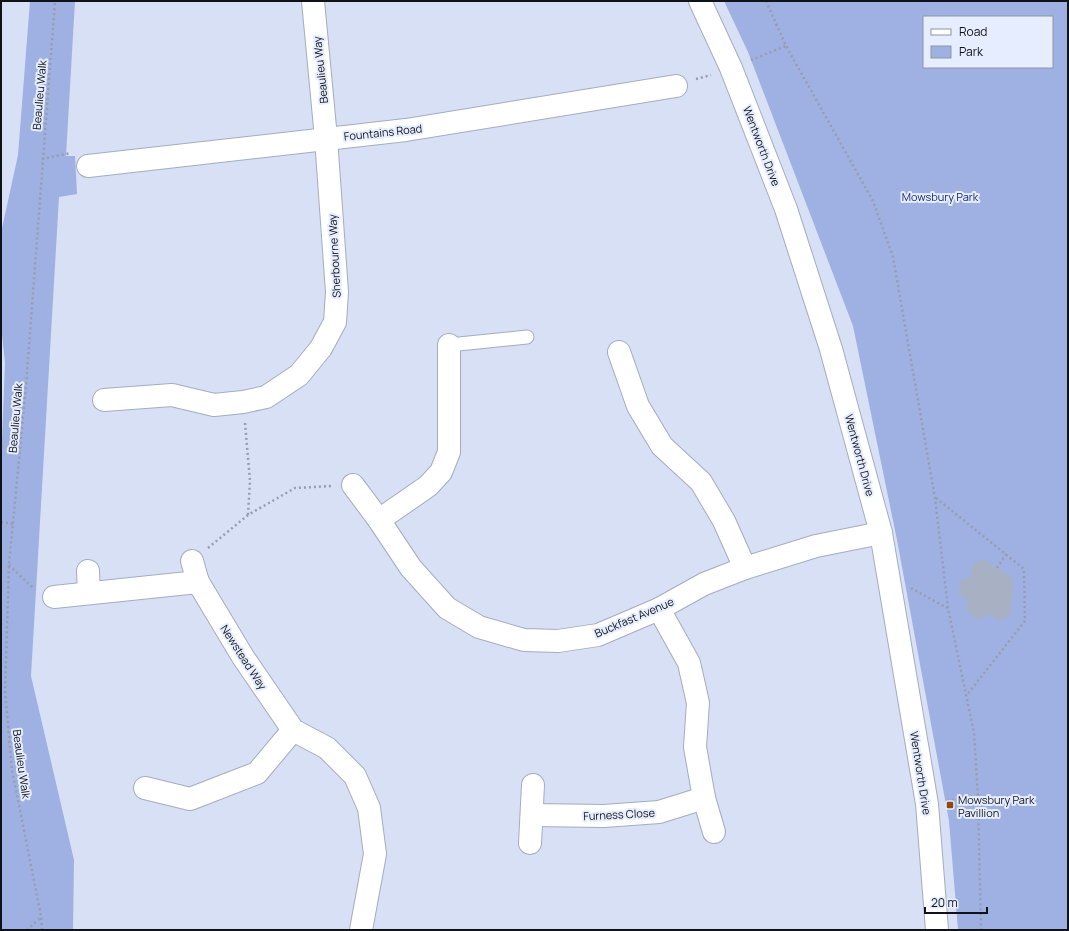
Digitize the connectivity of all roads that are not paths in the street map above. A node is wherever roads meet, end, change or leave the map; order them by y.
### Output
1 (313, 1) edge
2 (700, 1) edge
3 (676, 86) dead end
4 (326, 138) junction
5 (88, 166) road end
6 (527, 337) dead end
7 (449, 345) joint
8 (619, 352) dead end
9 (104, 400) dead end
10 (353, 484) road end
11 (379, 520) junction
12 (880, 533) junction
13 (192, 561) road end
14 (745, 568) junction
15 (198, 582) junction
16 (54, 597) road end
17 (659, 609) junction
18 (293, 730) junction
19 (533, 784) dead end
20 (145, 788) dead end
21 (704, 798) junction
22 (532, 815) junction
23 (714, 832) dead end
24 (530, 843) dead end
25 (361, 930) edge
26 (937, 930) edge

1 - 4 street, Beaulieu Way
2 - 12 street, Wentworth Drive
3 - 4 street, Fountains Road
4 - 5 street, Fountains Road
4 - 9 street, Sherbourne Way
6 - 7 lane
7 - 11 street
8 - 14 street
10 - 11 street, Buckfast Avenue
11 - 17 street, Buckfast Avenue
12 - 14 street, Buckfast Avenue
12 - 26 street, Wentworth Drive
13 - 15 street, Newstead Way
14 - 17 street, Buckfast Avenue
15 - 16 street
15 - 18 street, Newstead Way
17 - 21 street
18 - 20 street
18 - 25 street, Newstead Way
19 - 22 street
21 - 22 street, Furness Close
21 - 23 street
22 - 24 street

